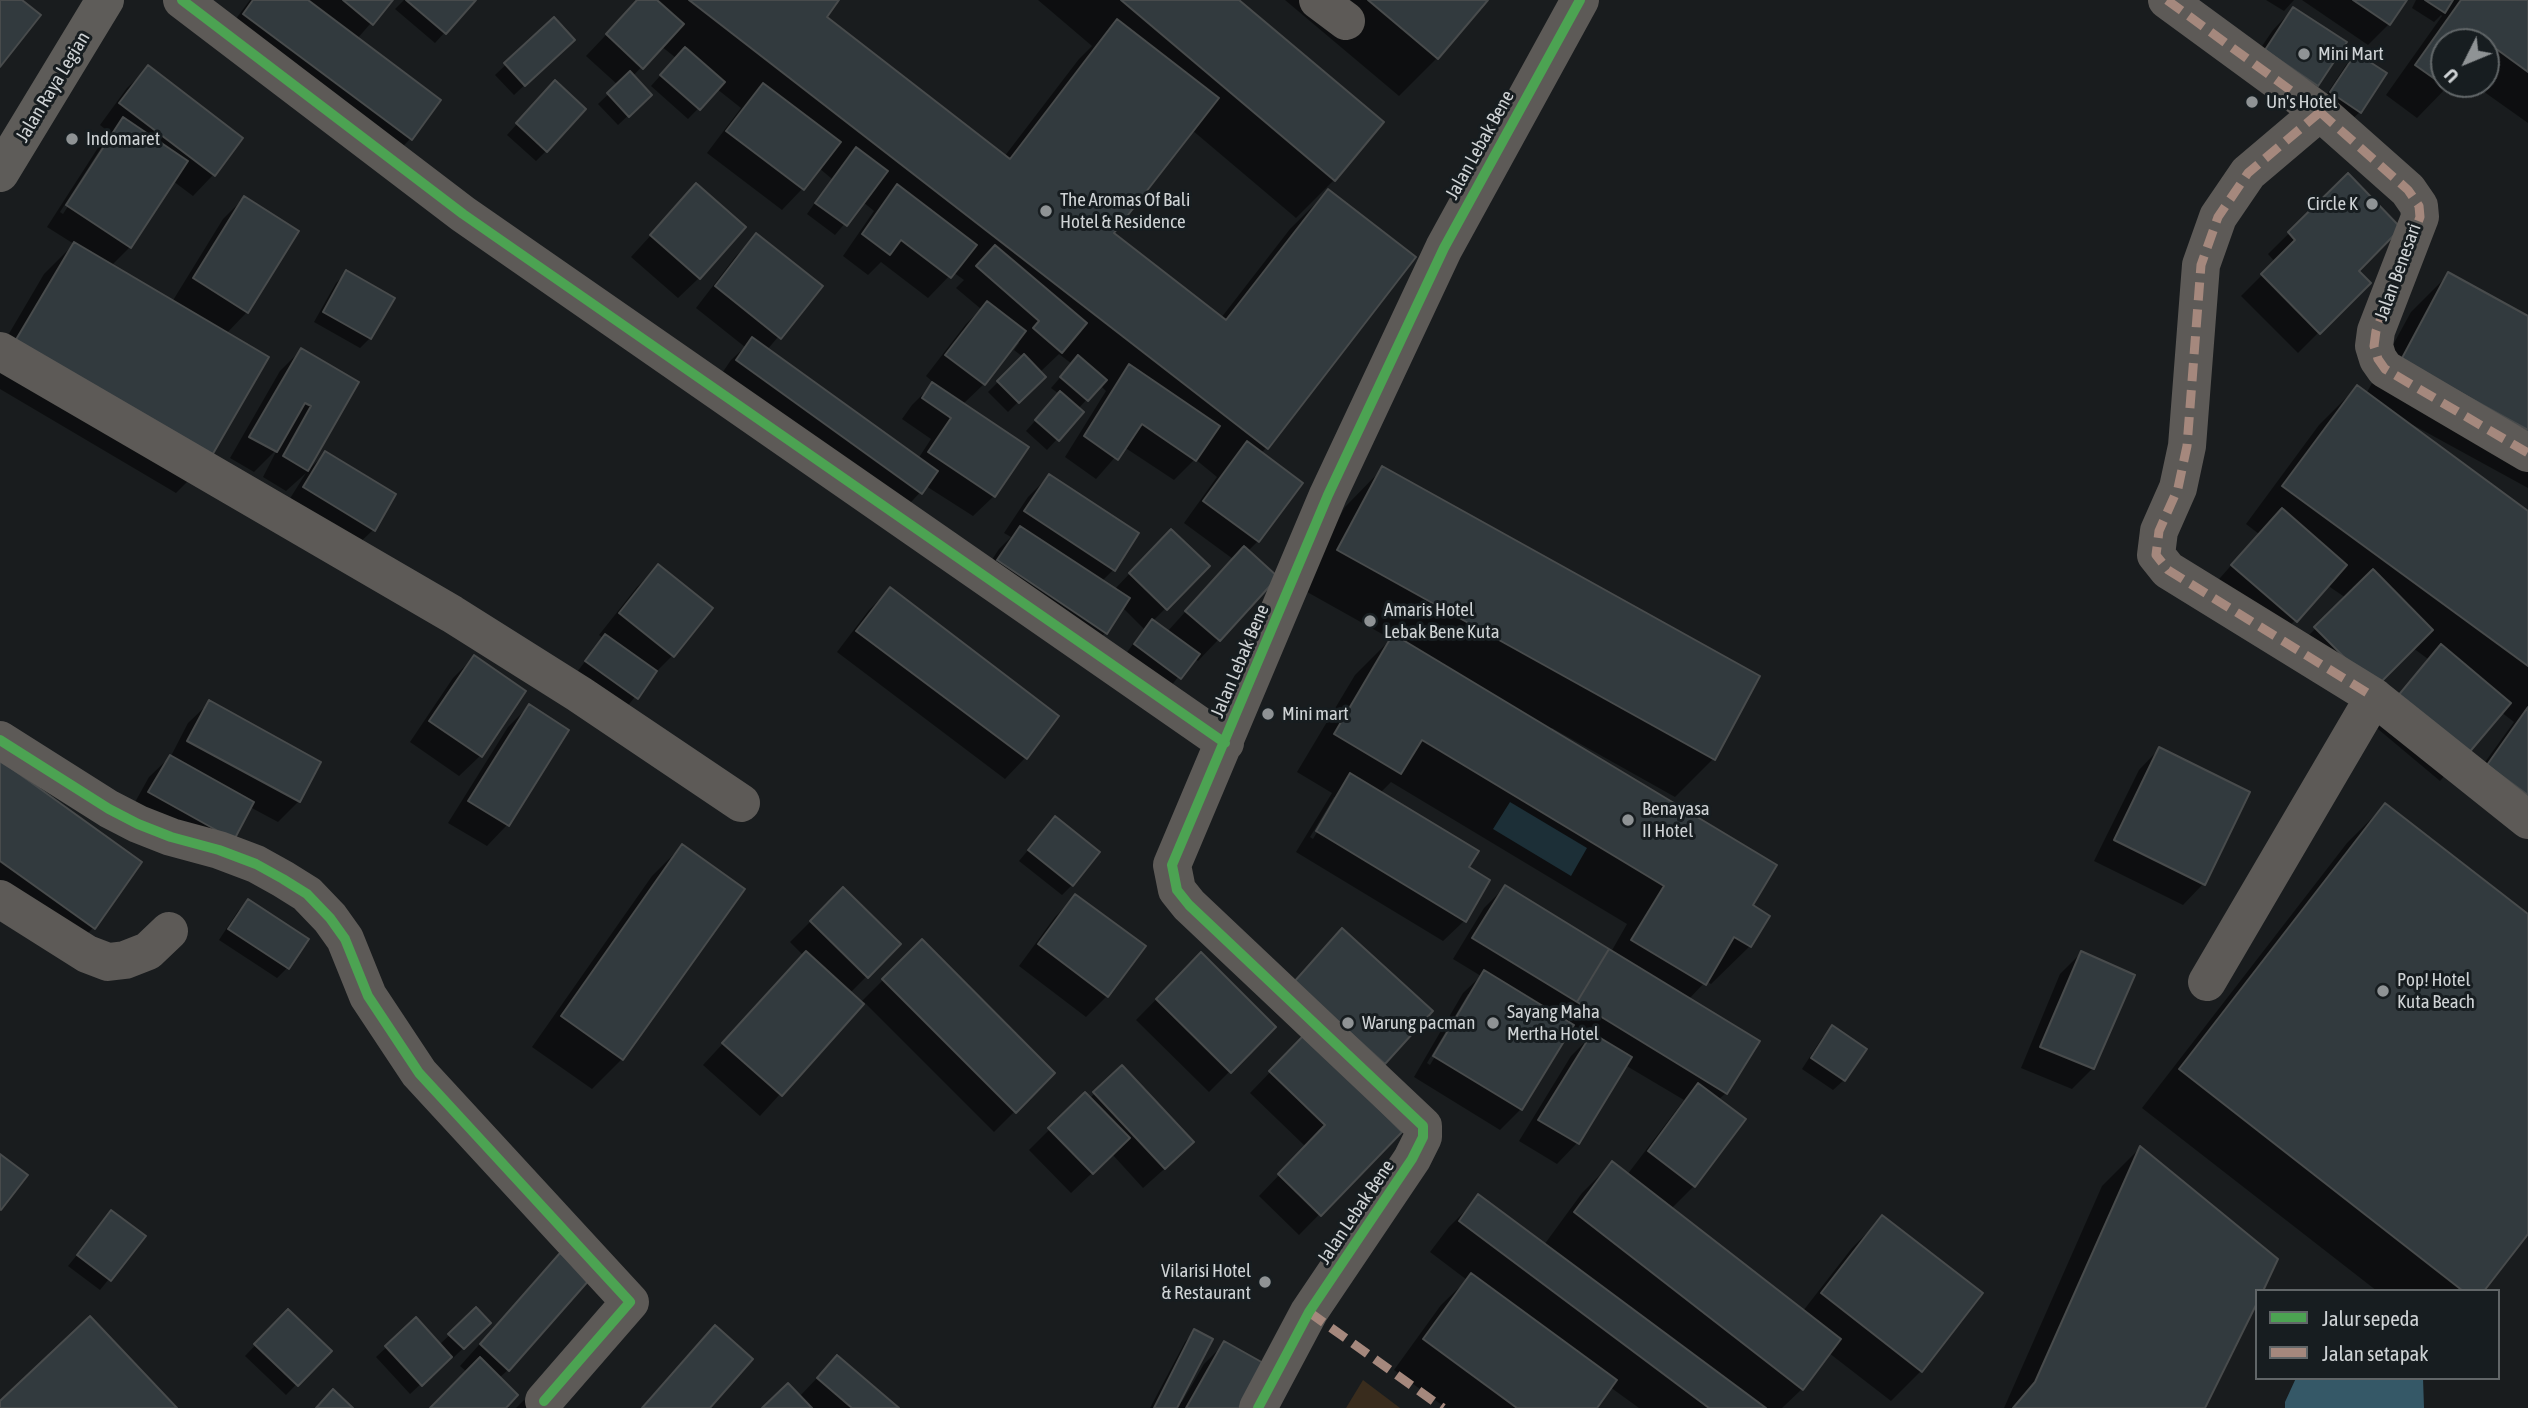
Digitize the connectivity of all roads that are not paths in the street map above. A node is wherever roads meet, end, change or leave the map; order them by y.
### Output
1 (105, 0) edge
2 (182, 0) edge
3 (1580, 0) edge
4 (2167, 0) edge
5 (2320, 112) junction
6 (0, 172) edge
7 (0, 351) edge
8 (2528, 453) edge
9 (2374, 697) junction
10 (0, 740) edge
11 (1225, 743) junction
12 (741, 803) dead end
13 (2528, 820) edge
14 (0, 899) edge
15 (169, 931) dead end
16 (2207, 982) dead end
17 (544, 1401) dead end
18 (1258, 1408) edge

1 - 6 main road, Jalan Raya Legian
2 - 11 street
3 - 11 street, Jalan Lebak Bene
4 - 5 street, Jalan Benesari
5 - 8 street, Jalan Benesari
5 - 9 street
7 - 12 street
9 - 13 street
9 - 16 street
10 - 17 street
11 - 18 street, Jalan Lebak Bene
14 - 15 street

